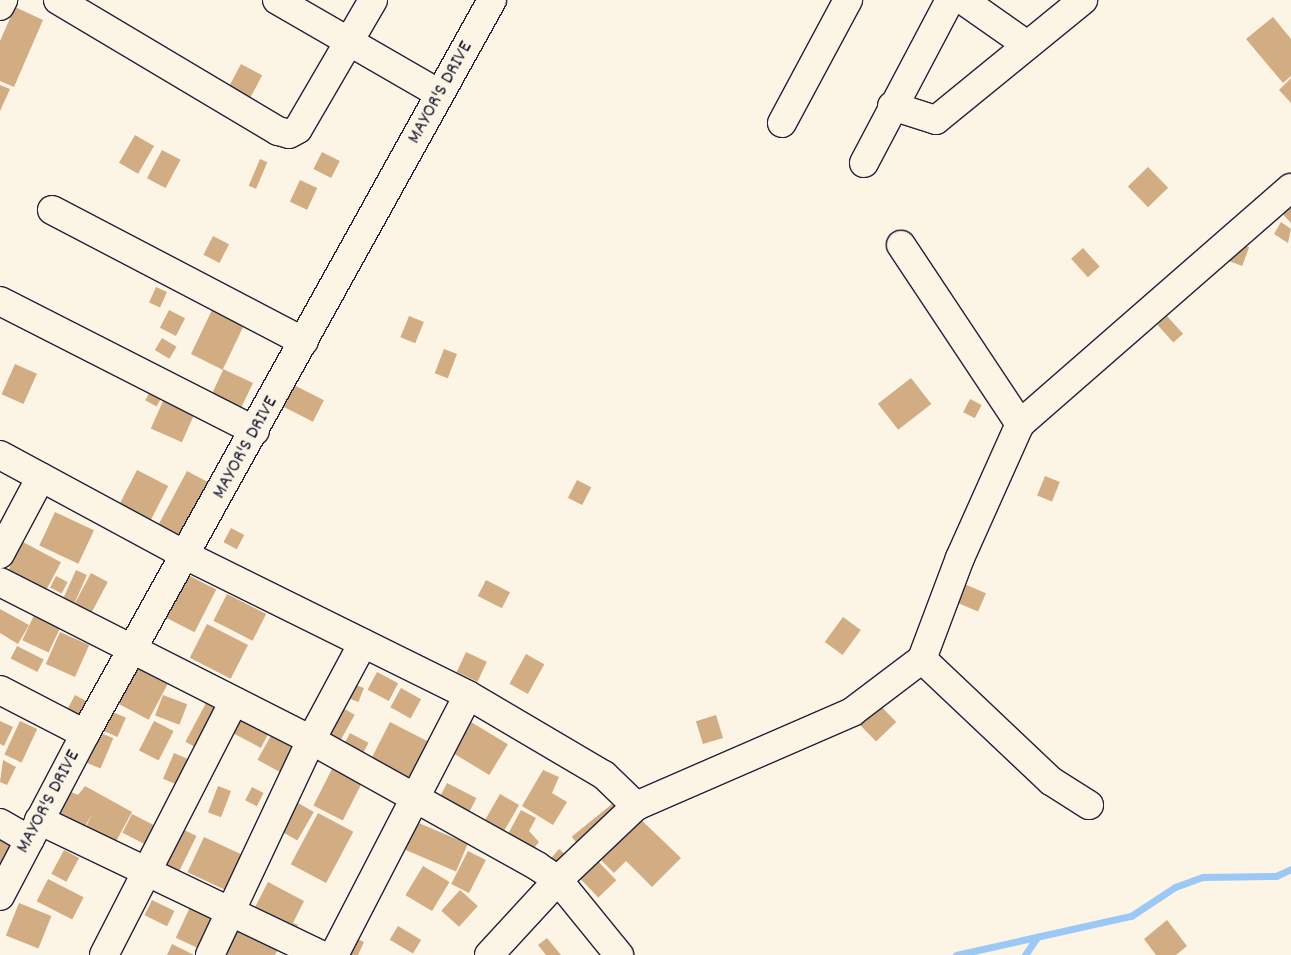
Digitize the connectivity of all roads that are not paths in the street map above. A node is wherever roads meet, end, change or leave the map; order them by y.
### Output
1 (2, 0) edge
2 (58, 0) edge
3 (276, 0) edge
4 (374, 0) edge
5 (492, 0) edge
6 (848, 0) edge
7 (950, 0) edge
8 (963, 0) edge
9 (1062, 0) edge
10 (1083, 0) edge
11 (0, 6) edge
12 (1036, 38) junction
13 (350, 42) junction
14 (440, 94) junction
15 (892, 106) junction
16 (782, 123) dead end
17 (864, 163) dead end
18 (1291, 188) edge
19 (52, 210) dead end
20 (901, 245) dead end
21 (0, 300) edge
22 (304, 342) junction
23 (1020, 424) junction
24 (255, 431) junction
25 (0, 455) edge
26 (41, 477) junction
27 (0, 554) edge
28 (186, 556) junction
29 (0, 582) edge
30 (363, 643) junction
31 (133, 649) junction
32 (922, 659) junction
33 (0, 690) edge
34 (468, 695) junction
35 (234, 701) junction
36 (85, 734) junction
37 (310, 740) junction
38 (415, 795) junction
39 (1089, 805) dead end
40 (636, 806) junction
41 (0, 823) edge
42 (34, 830) junction
43 (145, 871) junction
44 (558, 880) junction
45 (0, 896) edge
46 (231, 912) junction
47 (104, 955) edge
48 (210, 955) edge
49 (321, 955) edge
50 (334, 955) edge
51 (489, 955) edge
52 (619, 955) edge

1 - 11 street
2 - 13 street
3 - 13 street
4 - 13 street
5 - 14 street, MAYOR'S DRIVE
6 - 16 street
7 - 15 street
8 - 12 street
9 - 12 street
10 - 12 street
12 - 15 street
13 - 14 street
14 - 22 street, MAYOR'S DRIVE
15 - 17 street
18 - 23 street
19 - 22 street
20 - 23 street
21 - 24 street
22 - 24 street, MAYOR'S DRIVE
23 - 32 street
24 - 28 street, MAYOR'S DRIVE
25 - 26 street
26 - 27 street
26 - 28 street
28 - 30 street
28 - 31 street, MAYOR'S DRIVE
29 - 31 street
30 - 34 street
30 - 37 street
31 - 35 street
31 - 36 street, MAYOR'S DRIVE
32 - 39 street
32 - 40 street
33 - 36 street
34 - 38 street
34 - 40 street
35 - 37 street
35 - 43 street
36 - 42 street, MAYOR'S DRIVE
37 - 38 street
37 - 46 street
38 - 44 street
38 - 50 street
40 - 44 street
41 - 42 street
42 - 43 street
42 - 45 street, MAYOR'S DRIVE
43 - 46 street
43 - 47 street
44 - 51 street
44 - 52 street
46 - 48 street
46 - 49 street

